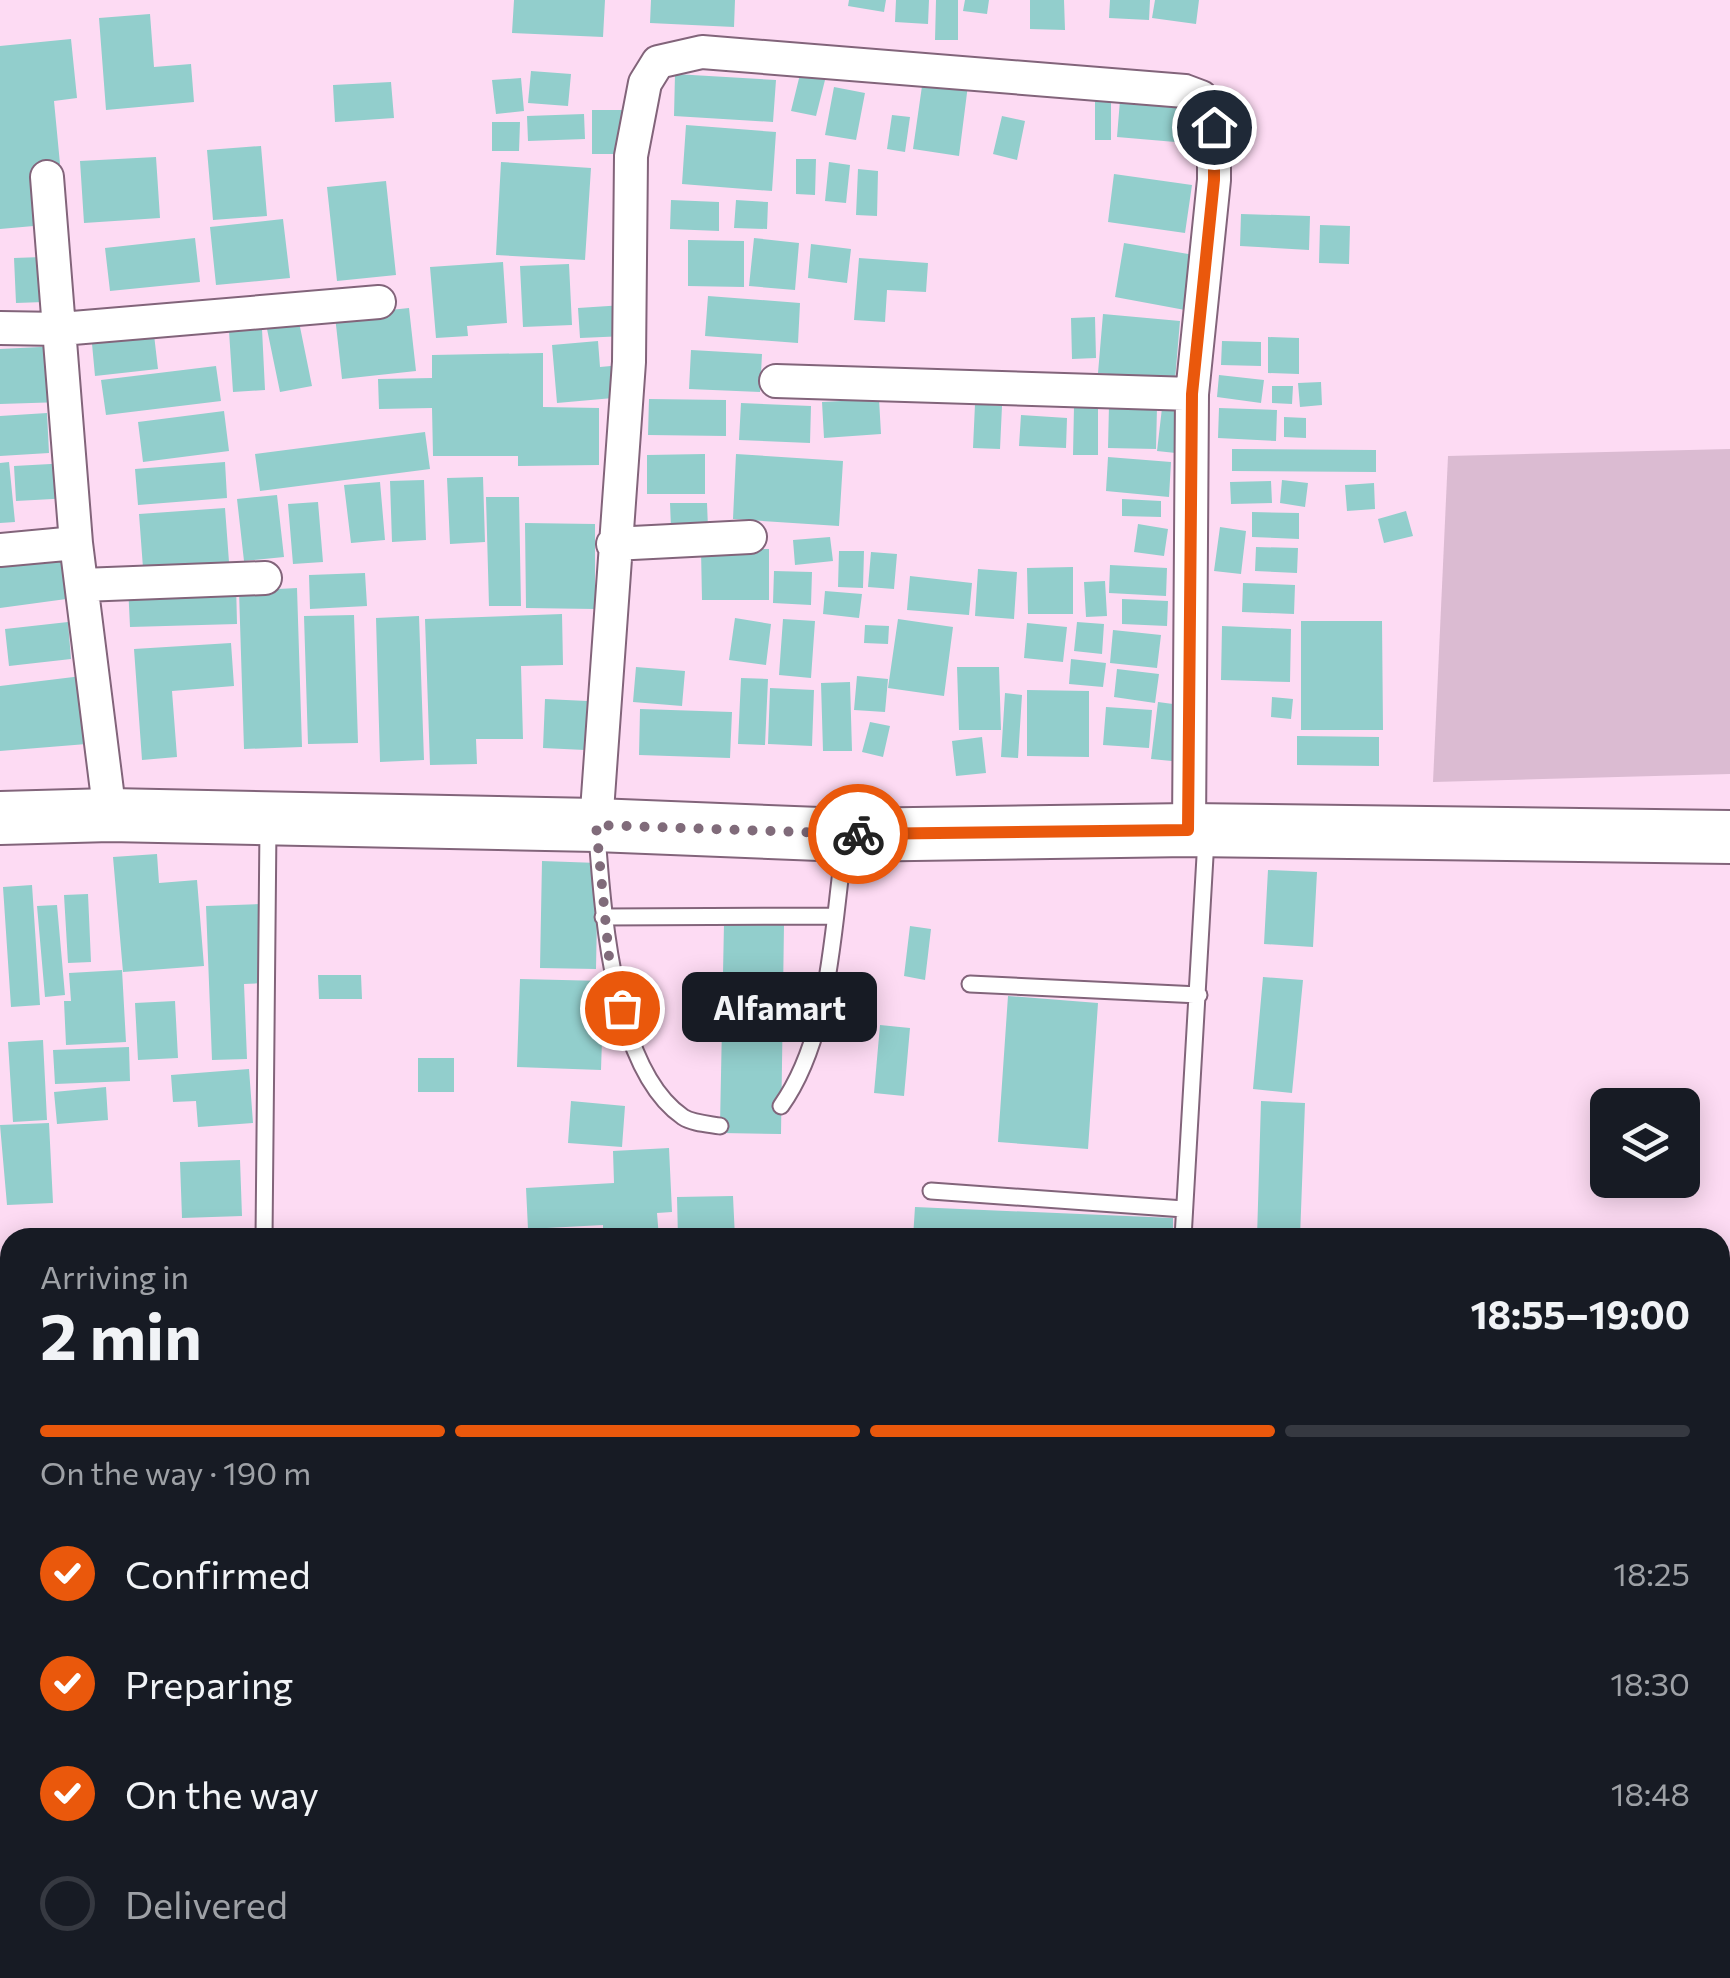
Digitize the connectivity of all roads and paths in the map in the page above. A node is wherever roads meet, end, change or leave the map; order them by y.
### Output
1 (46, 177) dead end
2 (379, 302) dead end
3 (0, 328) edge
4 (60, 329) junction
5 (776, 381) dead end
6 (1192, 394) junction
7 (750, 536) dead end
8 (76, 543) junction
9 (613, 544) junction
10 (0, 550) edge
11 (265, 578) dead end
12 (82, 584) junction
13 (110, 816) junction
14 (0, 818) edge
15 (268, 822) junction
16 (596, 825) junction
17 (1197, 830) junction
18 (846, 834) junction
19 (1730, 837) edge
20 (834, 916) junction
21 (603, 918) junction
22 (970, 984) dead end
23 (1199, 995) junction
24 (782, 1106) dead end
25 (720, 1126) dead end
26 (931, 1191) dead end
27 (1184, 1209) junction
28 (264, 1228) edge
29 (1184, 1228) edge

1 - 4 street
2 - 4 street
3 - 4 street
4 - 8 street
5 - 6 street
6 - 9 street
6 - 17 street
7 - 9 street
8 - 10 street
8 - 12 street
9 - 16 street
11 - 12 street
12 - 13 street
13 - 14 highway
13 - 15 highway
15 - 16 highway
15 - 28 lane
16 - 18 highway
16 - 21 lane
17 - 18 highway
17 - 19 highway
17 - 23 lane
18 - 20 lane
20 - 21 lane
20 - 24 lane
21 - 25 lane
22 - 23 lane
23 - 27 lane
26 - 27 lane
27 - 29 lane

